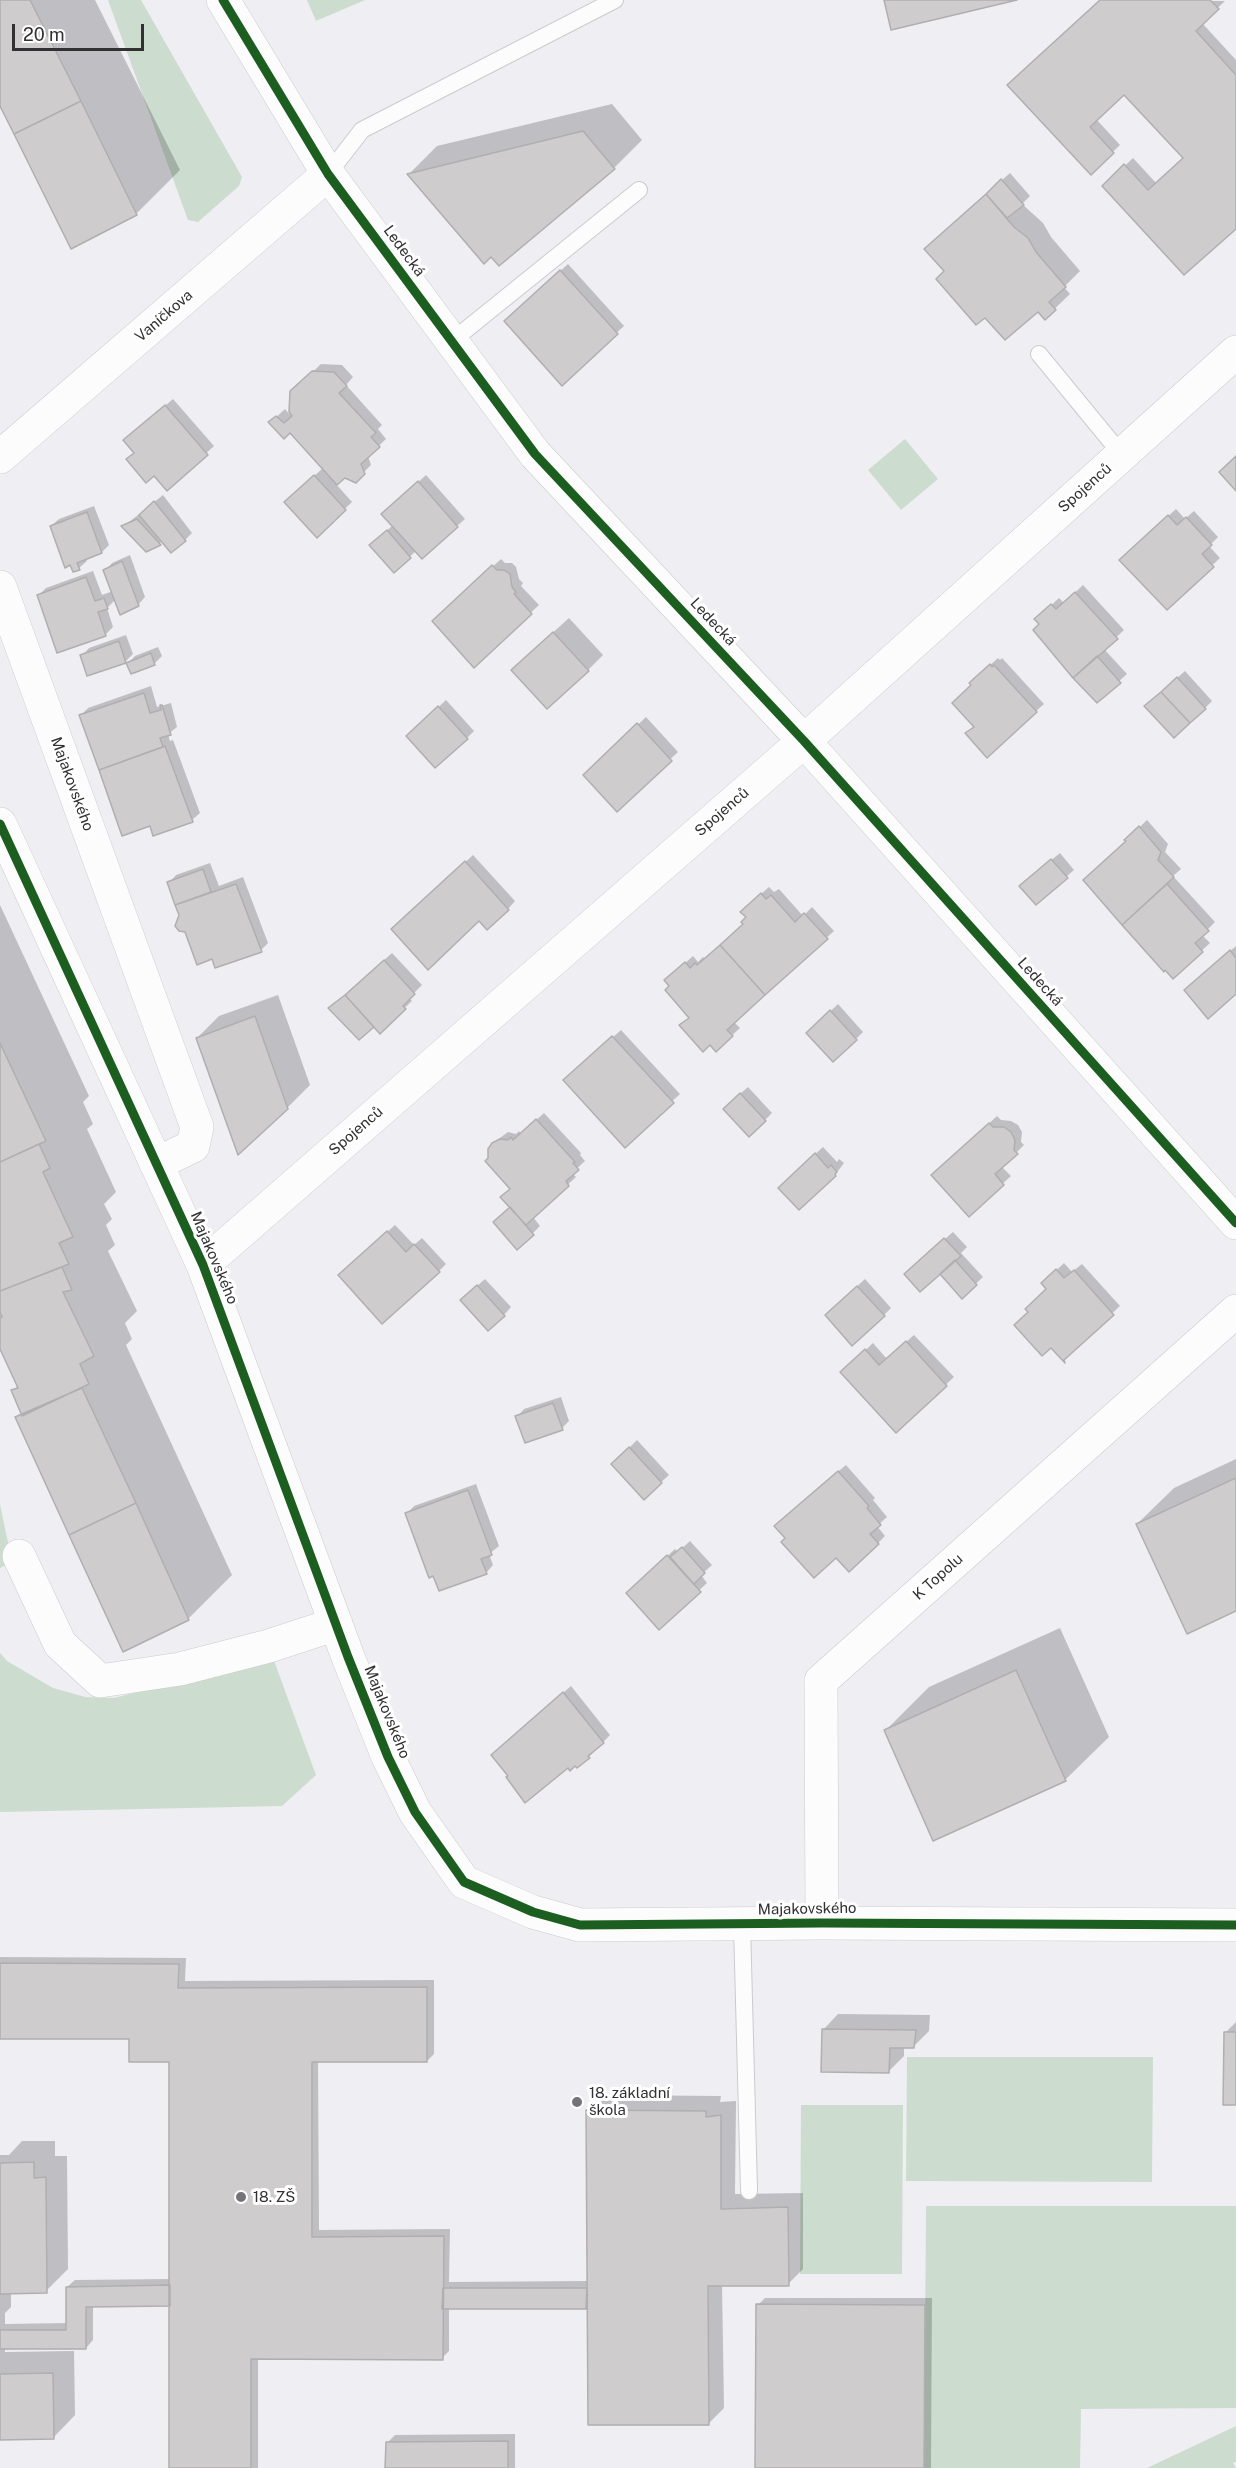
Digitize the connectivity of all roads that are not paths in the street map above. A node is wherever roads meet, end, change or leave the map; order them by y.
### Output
1 (223, 0) edge
2 (615, 0) edge
3 (328, 174) junction
4 (639, 190) dead end
5 (452, 341) junction
6 (1236, 352) edge
7 (1039, 354) dead end
8 (1122, 455) junction
9 (0, 457) edge
10 (0, 587) edge
11 (804, 741) junction
12 (0, 824) edge
13 (156, 1164) junction
14 (1236, 1223) edge
15 (203, 1265) junction
16 (1236, 1311) edge
17 (19, 1556) dead end
18 (336, 1624) junction
19 (822, 1923) junction
20 (742, 1925) junction
21 (1236, 1925) edge
22 (749, 2191) dead end

1 - 3 street, Ledecká
2 - 3 lane
3 - 5 street, Ledecká
3 - 9 street, Vaníčkova
4 - 5 lane
5 - 11 street, Ledecká
6 - 8 street, Spojenců
7 - 8 lane
8 - 11 street, Spojenců
10 - 13 street, Majakovského
11 - 14 street, Ledecká
11 - 15 street, Spojenců
12 - 13 street, Majakovského
13 - 15 street, Majakovského
15 - 18 street, Majakovského
16 - 19 street, K Topolu
17 - 18 street
18 - 20 street, Majakovského
19 - 20 street, Majakovského
19 - 21 street, Majakovského
20 - 22 lane

